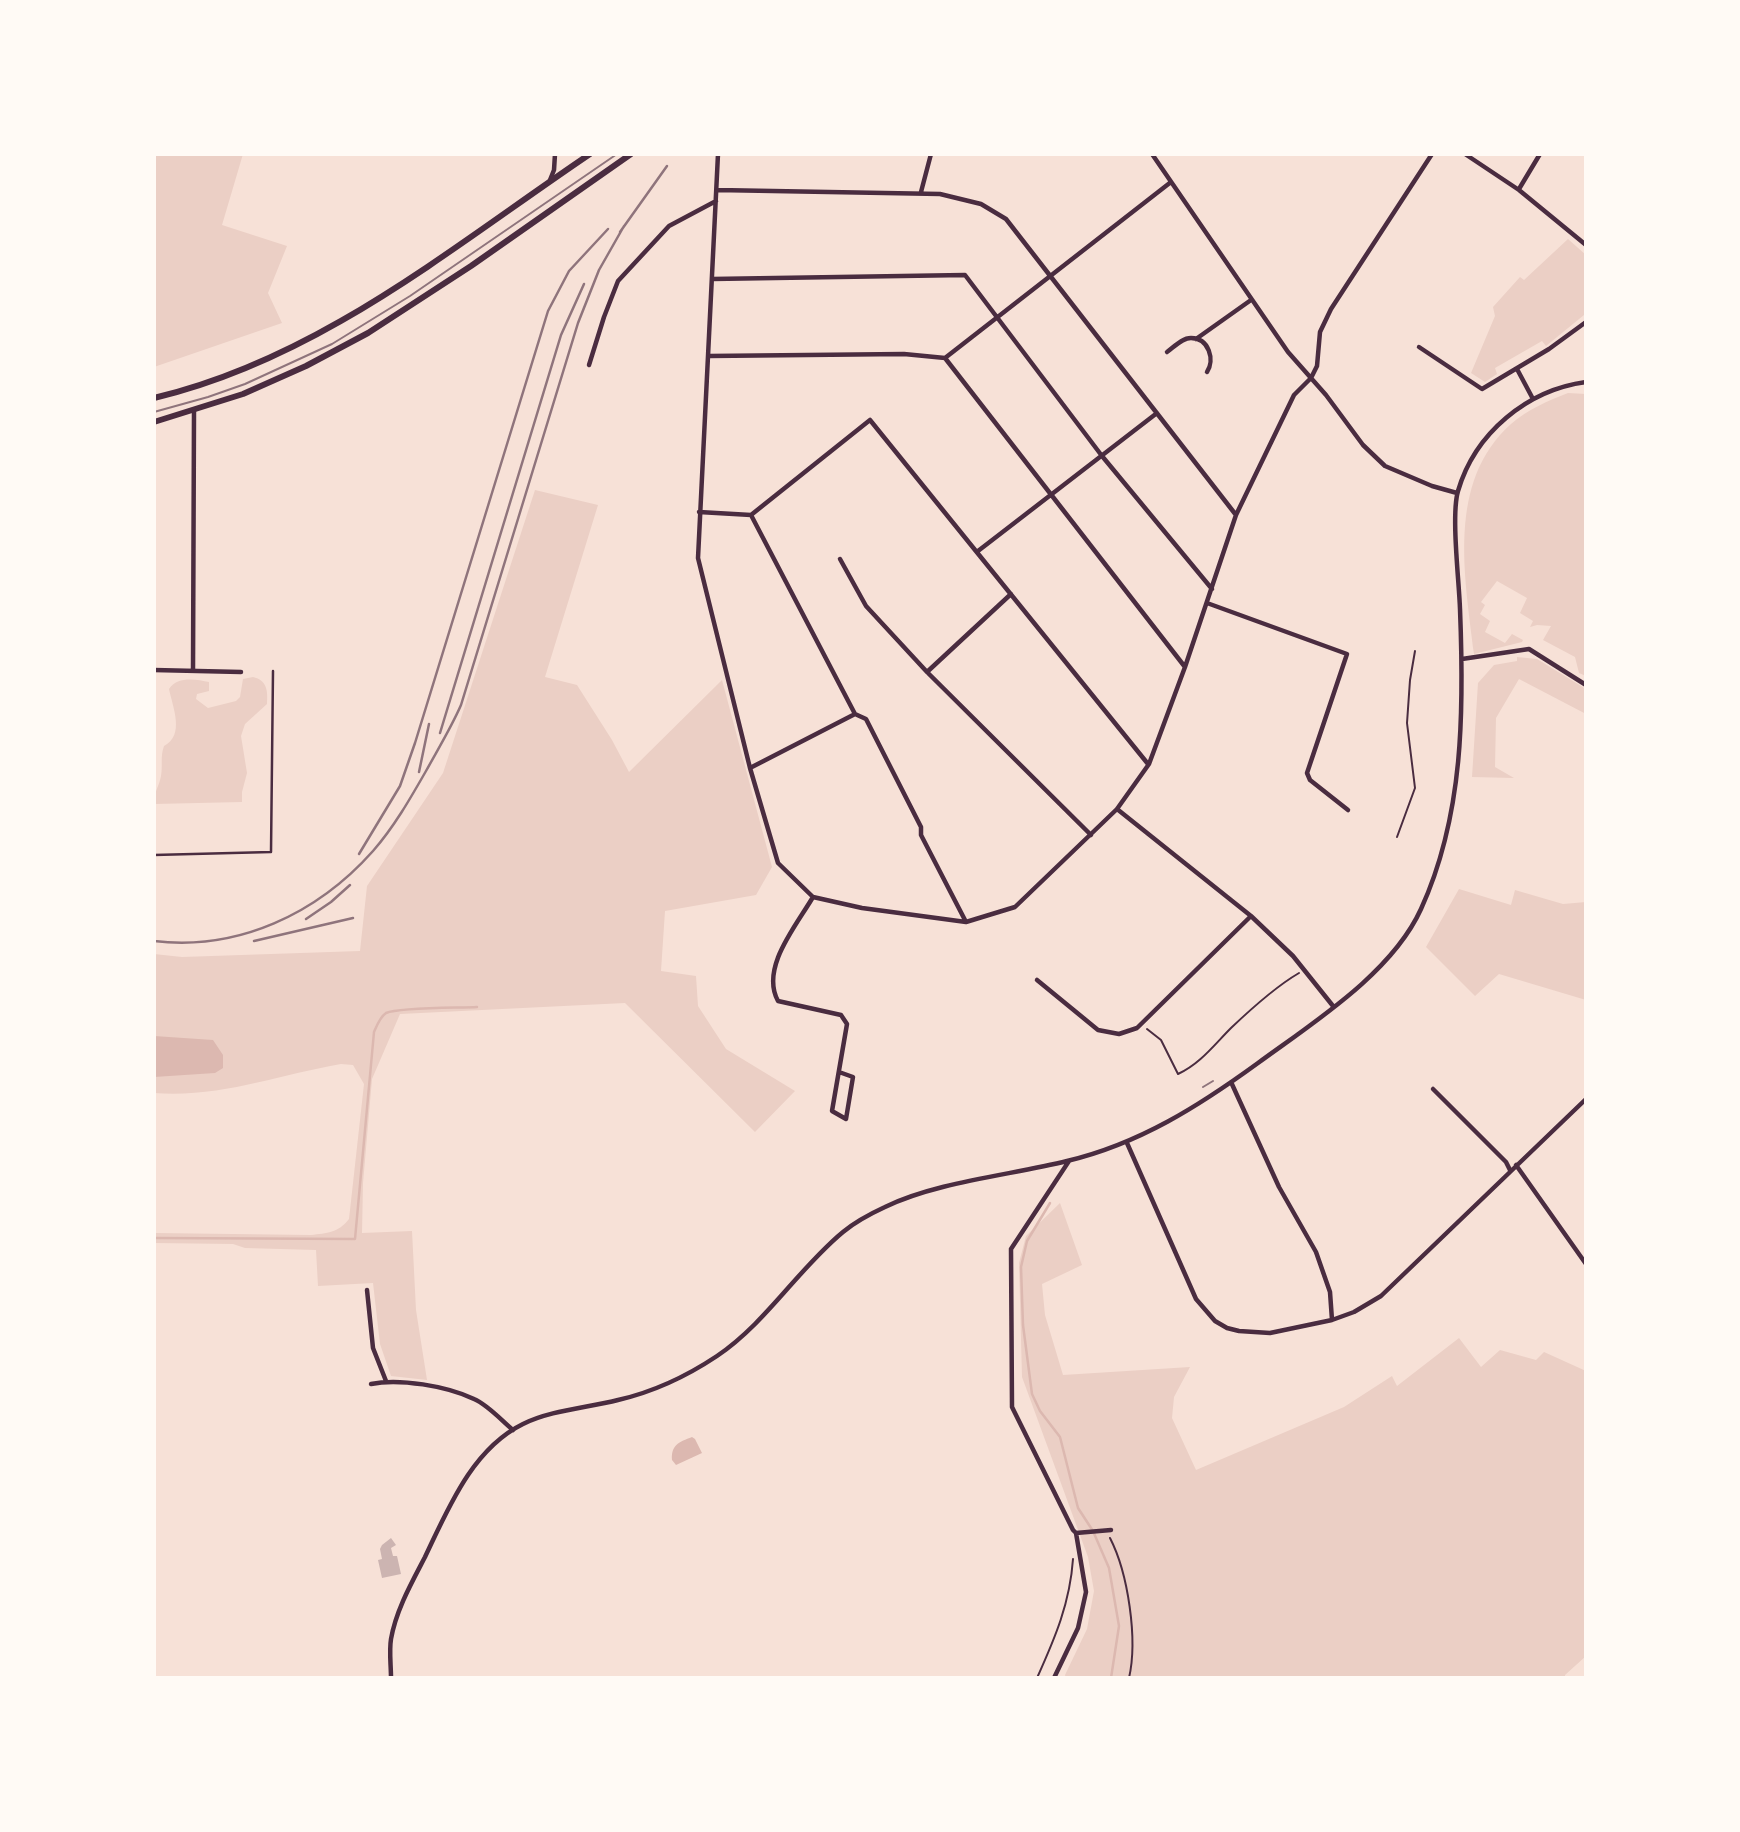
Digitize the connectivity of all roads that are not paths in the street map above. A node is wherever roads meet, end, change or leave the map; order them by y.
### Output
1 (555, 154) edge
2 (590, 154) edge
3 (631, 154) edge
4 (718, 154) edge
5 (931, 154) edge
6 (1152, 154) edge
7 (1432, 154) edge
8 (1465, 154) edge
9 (1540, 154) edge
10 (550, 181) junction
11 (1171, 182) junction
12 (717, 190) junction
13 (1519, 190) junction
14 (921, 192) junction
15 (717, 200) junction
16 (1586, 245) edge
17 (1050, 274) junction
18 (712, 279) junction
19 (1251, 300) junction
20 (997, 319) junction
21 (1586, 322) edge
22 (1196, 339) junction
23 (1419, 347) dead end
24 (1167, 352) dead end
25 (709, 356) junction
26 (946, 358) junction
27 (589, 365) dead end
28 (1517, 369) junction
29 (1207, 372) dead end
30 (1311, 378) junction
31 (1586, 382) edge
32 (154, 398) edge
33 (1533, 399) junction
34 (194, 411) junction
35 (1157, 413) junction
36 (154, 422) edge
37 (1102, 456) junction
38 (1457, 493) junction
39 (1049, 494) junction
40 (699, 512) junction
41 (751, 515) junction
42 (1236, 515) junction
43 (978, 551) junction
44 (840, 559) dead end
45 (1212, 589) junction
46 (1011, 594) junction
47 (1207, 603) junction
48 (1462, 659) junction
49 (1185, 667) junction
50 (154, 670) edge
51 (193, 671) junction
52 (273, 671) dead end
53 (241, 672) dead end
54 (927, 672) junction
55 (1586, 685) edge
56 (855, 714) junction
57 (1149, 764) junction
58 (750, 768) junction
59 (1116, 809) junction
60 (1348, 810) dead end
61 (1091, 835) junction
62 (154, 855) edge
63 (813, 897) junction
64 (1251, 916) junction
65 (965, 922) junction
66 (1037, 980) dead end
67 (1333, 1006) junction
68 (839, 1072) junction
69 (1231, 1082) junction
70 (1433, 1089) dead end
71 (1586, 1099) edge
72 (1126, 1143) junction
73 (1069, 1161) junction
74 (1516, 1165) junction
75 (1510, 1170) junction
76 (1586, 1264) edge
77 (367, 1290) dead end
78 (1332, 1320) junction
79 (386, 1381) junction
80 (371, 1384) dead end
81 (513, 1430) junction
82 (1109, 1530) road end
83 (1079, 1533) junction
84 (391, 1678) edge
85 (1054, 1678) edge

1 - 10 street
2 - 10 main road
3 - 34 main road
4 - 12 street
5 - 14 street
6 - 11 street
7 - 30 street
8 - 13 street
9 - 13 street
10 - 32 main road
11 - 17 street
11 - 19 street
12 - 14 street
12 - 15 street
13 - 16 street
14 - 17 street
15 - 18 street
15 - 27 street
17 - 20 street
17 - 35 street
18 - 20 street
18 - 25 street
19 - 22 street
19 - 30 street
20 - 26 street
20 - 37 street
21 - 28 street
22 - 24 street
22 - 29 street
23 - 28 street
25 - 26 street
25 - 40 street
26 - 39 street
28 - 33 street
30 - 38 street
30 - 42 street
31 - 33 street
33 - 38 street
34 - 36 main road
34 - 51 street
35 - 37 street
35 - 42 street
37 - 39 street
37 - 45 street
38 - 48 street
39 - 43 street
39 - 49 street
40 - 41 street
40 - 58 street
41 - 43 street
41 - 56 street
42 - 45 street
43 - 46 street
44 - 54 street
45 - 47 street
46 - 54 street
46 - 57 street
47 - 49 street
47 - 60 street
48 - 55 street
48 - 67 street
49 - 57 street
50 - 51 street
51 - 53 street
52 - 62 lane
54 - 61 street
56 - 58 street
56 - 65 street
57 - 59 street
58 - 63 street
59 - 61 street
59 - 64 street
61 - 65 street
63 - 65 street
63 - 68 street
64 - 66 street
64 - 67 street
67 - 69 street
68 - 68 street
69 - 72 street
69 - 78 street
70 - 75 street
71 - 74 street
72 - 73 street
72 - 78 street
73 - 81 street
73 - 83 street
74 - 75 street
74 - 76 street
75 - 78 street
77 - 79 street
79 - 80 street
79 - 81 street
81 - 84 street
82 - 83 street
83 - 85 street

